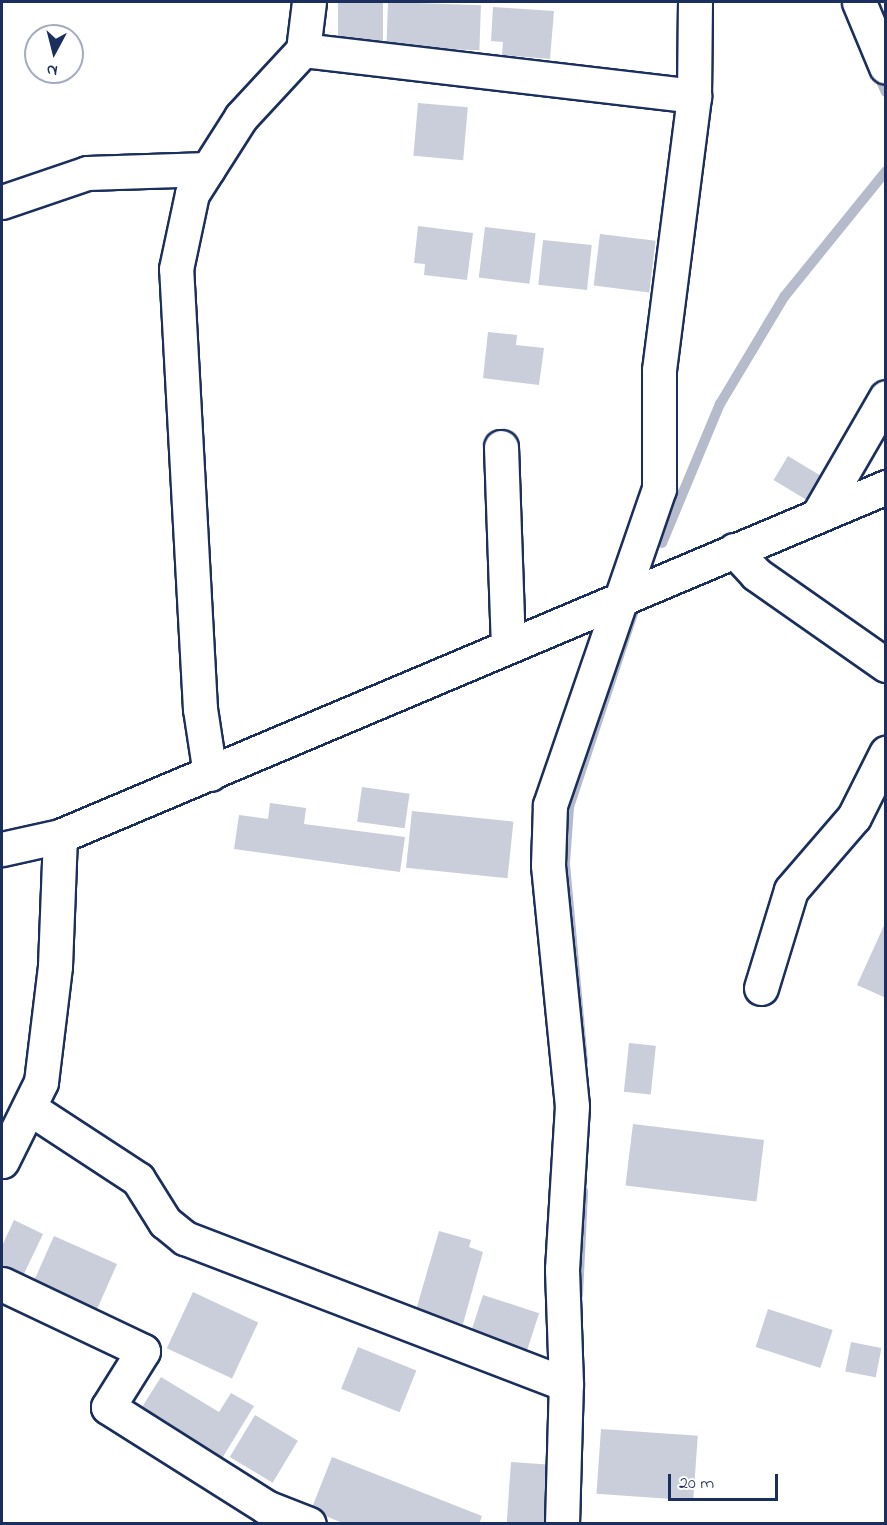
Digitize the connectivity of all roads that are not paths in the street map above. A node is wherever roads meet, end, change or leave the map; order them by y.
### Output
1 (309, 2) edge
2 (695, 2) edge
3 (859, 2) edge
4 (303, 50) junction
5 (885, 67) edge
6 (694, 96) junction
7 (208, 169) junction
8 (2, 202) edge
9 (885, 397) edge
10 (501, 447) dead end
11 (885, 487) edge
12 (818, 515) junction
13 (734, 550) junction
14 (623, 596) junction
15 (508, 646) junction
16 (885, 665) edge
17 (885, 753) edge
18 (210, 774) junction
19 (60, 836) junction
20 (2, 849) edge
21 (761, 988) dead end
22 (32, 1109) junction
23 (2, 1161) edge
24 (2, 1284) edge
25 (566, 1384) junction
26 (309, 1524) edge
27 (562, 1524) edge

1 - 4 street
2 - 6 street
3 - 5 street
4 - 6 street
4 - 7 street
6 - 14 street
7 - 8 street
7 - 18 street
9 - 12 street
10 - 15 street
11 - 12 street
12 - 13 street
13 - 14 street
13 - 16 street
14 - 15 street
14 - 25 street
15 - 18 street
17 - 21 street
18 - 19 street
19 - 20 street
19 - 22 street
22 - 23 street
22 - 25 street
24 - 26 street
25 - 27 street

